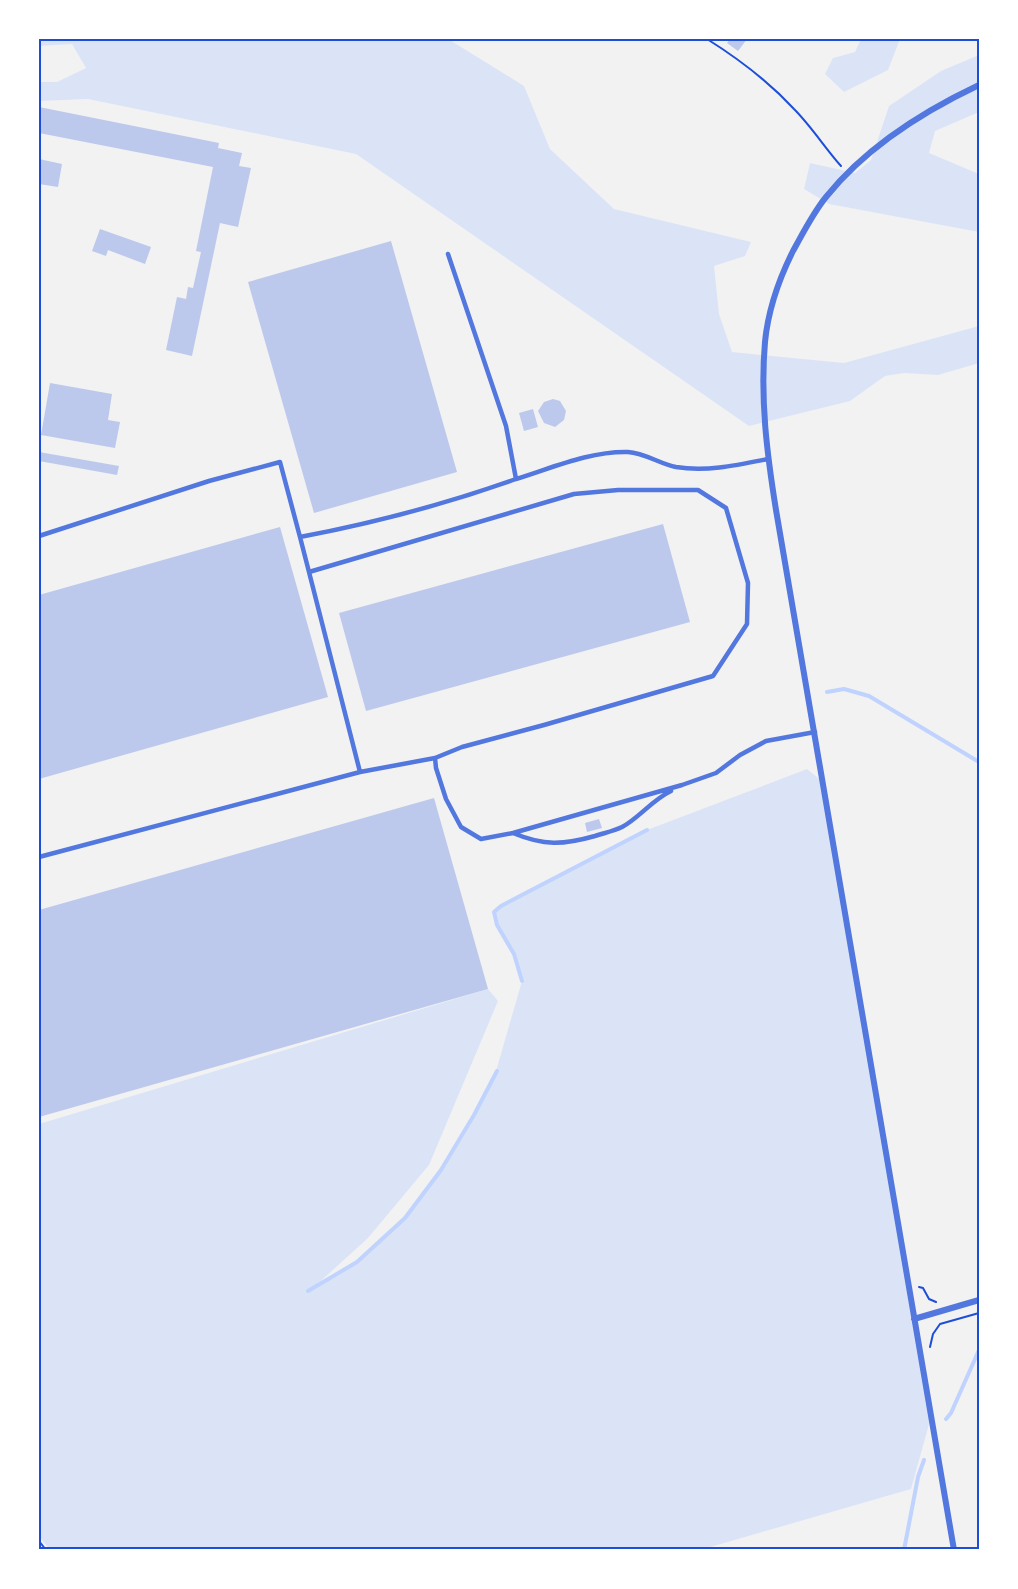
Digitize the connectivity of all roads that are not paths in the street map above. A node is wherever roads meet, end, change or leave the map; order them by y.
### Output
1 (979, 85) edge
2 (448, 254) dead end
3 (768, 459) junction
4 (516, 479) junction
5 (39, 536) edge
6 (300, 537) junction
7 (309, 572) junction
8 (814, 732) junction
9 (435, 758) junction
10 (360, 772) junction
11 (682, 785) junction
12 (513, 833) junction
13 (39, 857) edge
14 (979, 1300) edge
15 (914, 1319) junction
16 (954, 1550) edge

1 - 3 street
2 - 4 lane
3 - 4 lane
3 - 8 street
4 - 6 lane
5 - 6 lane
6 - 7 lane
7 - 9 lane
7 - 10 lane
8 - 11 lane
8 - 15 street
9 - 10 lane
9 - 12 lane
10 - 13 lane
11 - 12 lane
11 - 12 lane
14 - 15 street
15 - 16 street

